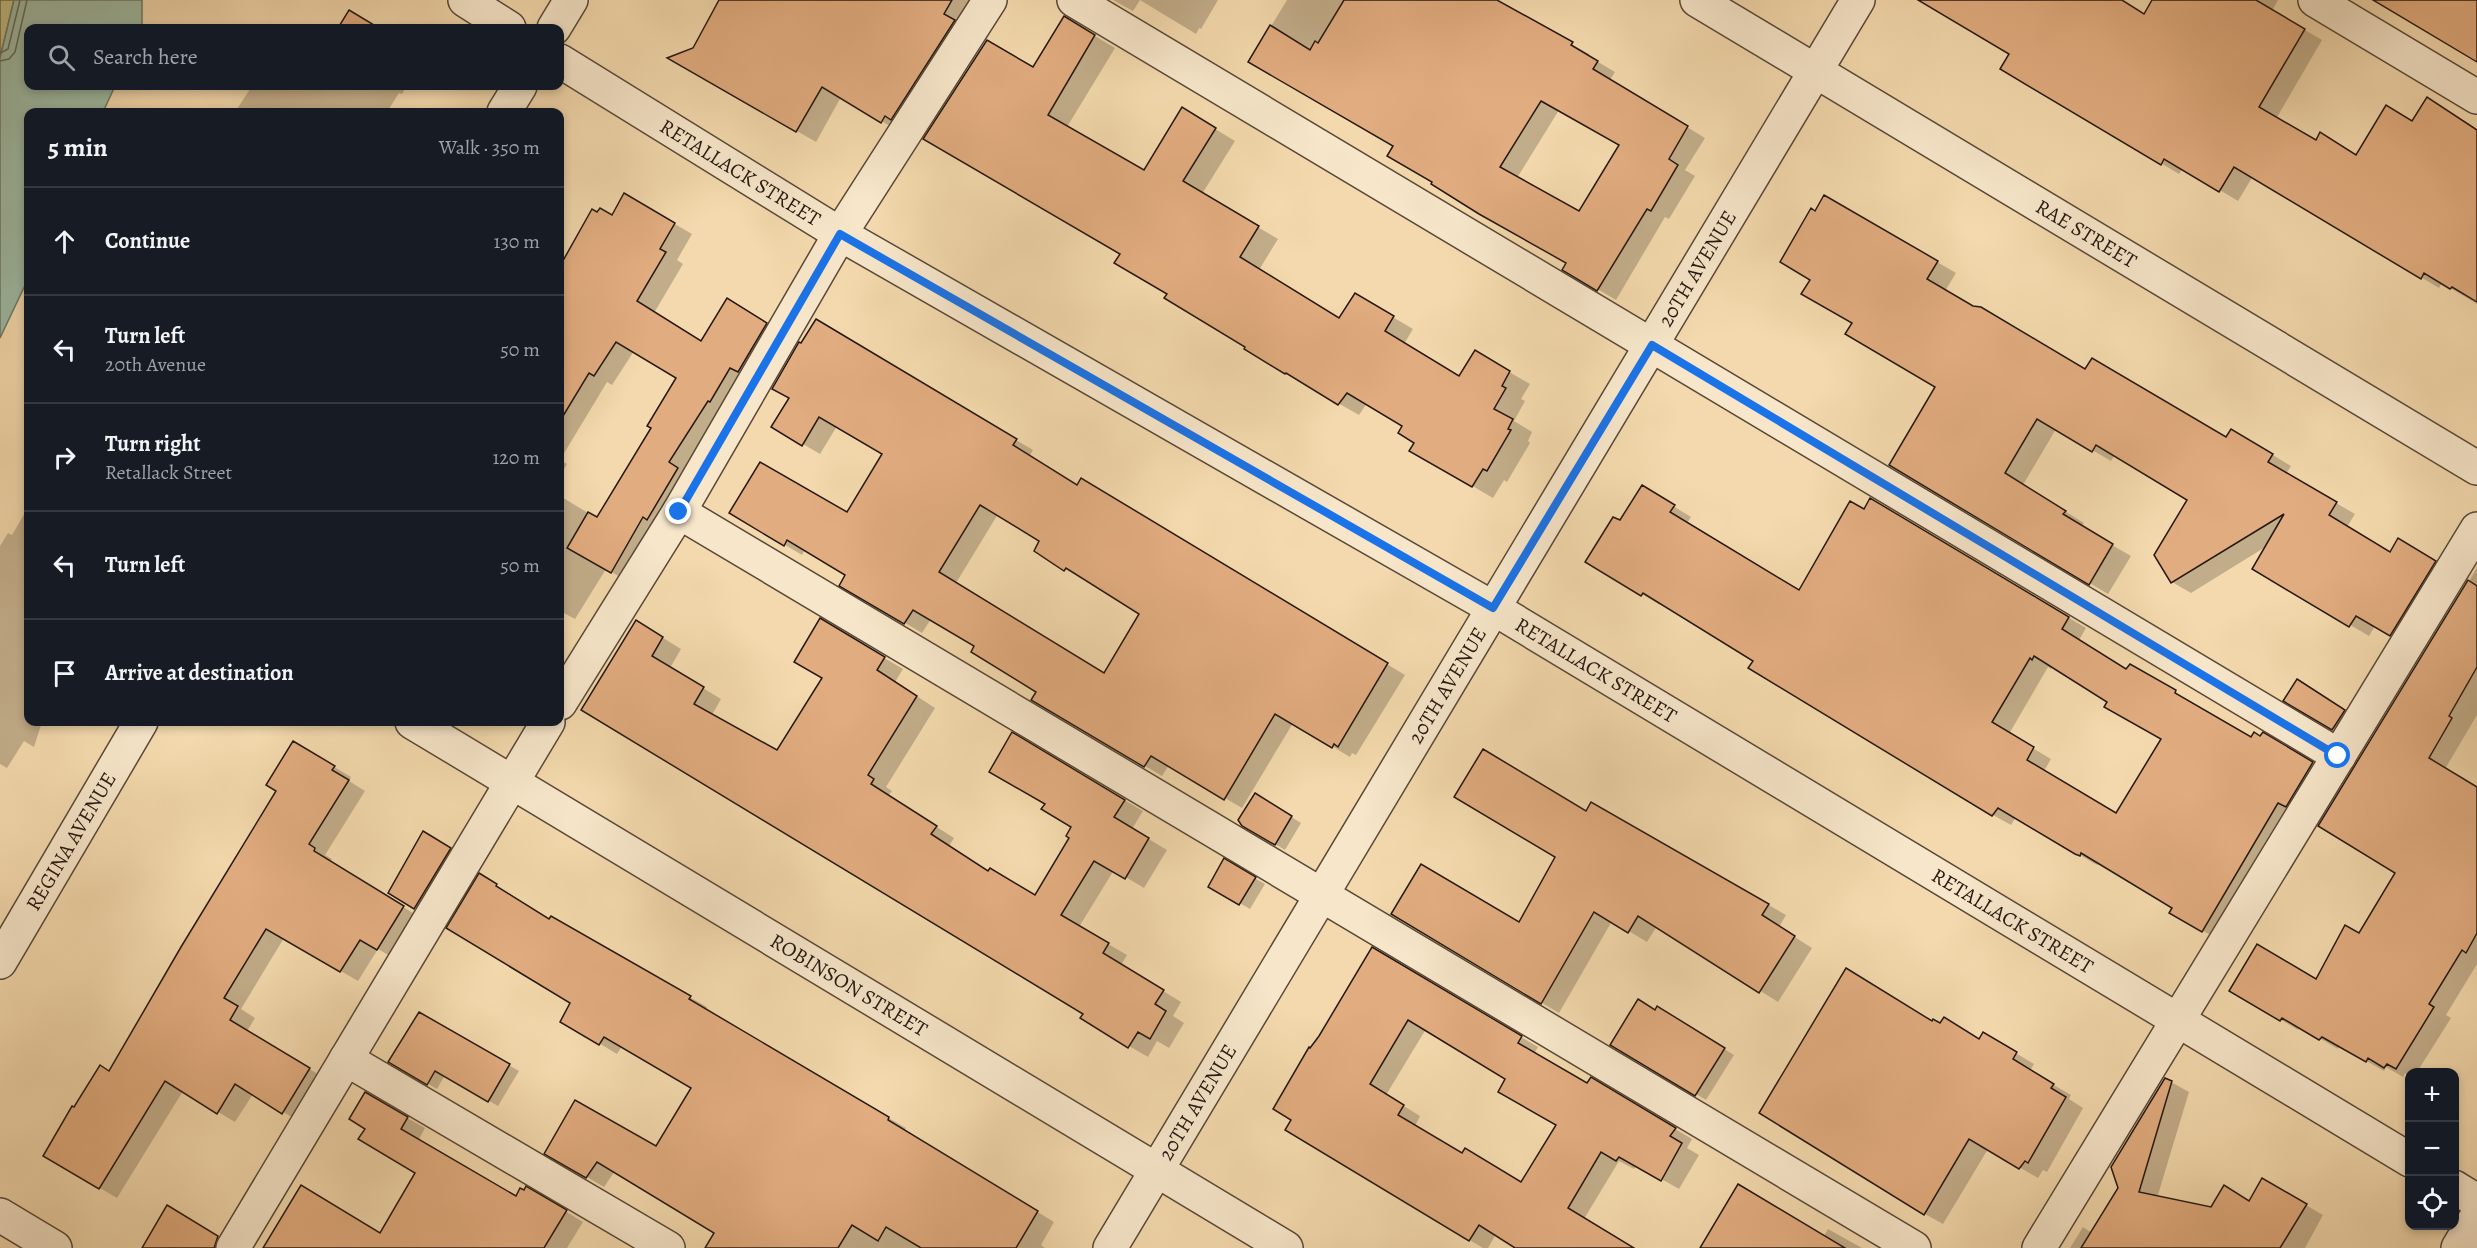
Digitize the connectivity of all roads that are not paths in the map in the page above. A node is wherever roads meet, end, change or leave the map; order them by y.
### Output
1 (465, 0) edge
2 (571, 0) edge
3 (990, 0) edge
4 (1074, 0) edge
5 (1697, 0) edge
6 (1858, 0) edge
7 (2315, 0) edge
8 (503, 24) edge
9 (556, 24) edge
10 (564, 63) edge
11 (1815, 72) junction
12 (518, 90) edge
13 (2477, 97) edge
14 (506, 108) edge
15 (840, 234) junction
16 (1652, 345) junction
17 (2477, 468) edge
18 (679, 512) junction
19 (2477, 528) edge
20 (1493, 608) junction
21 (564, 697) edge
22 (139, 726) edge
23 (419, 726) edge
24 (545, 726) edge
25 (2338, 756) junction
26 (511, 781) junction
27 (1322, 894) junction
28 (0, 962) edge
29 (2178, 1021) junction
30 (346, 1059) junction
31 (2405, 1158) edge
32 (1157, 1170) junction
33 (2459, 1191) edge
34 (2477, 1201) edge
35 (0, 1215) edge
36 (2477, 1216) edge
37 (55, 1248) edge
38 (233, 1248) edge
39 (668, 1248) edge
40 (1110, 1248) edge
41 (1286, 1248) edge
42 (1914, 1248) edge
43 (2039, 1248) edge
44 (2457, 1248) edge

1 - 8 street
2 - 9 street
3 - 15 street
4 - 16 street
5 - 11 street, RAE STREET
6 - 11 street, 20TH AVENUE
7 - 13 street
10 - 15 street, RETALLACK STREET
11 - 16 street, 20TH AVENUE
11 - 17 street, RAE STREET
12 - 14 street
15 - 18 street
15 - 20 street, RETALLACK STREET
16 - 20 street, 20TH AVENUE
16 - 25 street
18 - 21 street
18 - 27 street
19 - 25 street
20 - 27 street, 20TH AVENUE
20 - 29 street, RETALLACK STREET
22 - 28 street, REGINA AVENUE
23 - 26 street, ROBINSON STREET
24 - 26 street
25 - 29 street
26 - 30 street
26 - 32 street, ROBINSON STREET
27 - 32 street, 20TH AVENUE
27 - 42 street
29 - 31 street, RETALLACK STREET
29 - 43 street
30 - 38 street
30 - 39 street
32 - 40 street, 20TH AVENUE
32 - 41 street, ROBINSON STREET
33 - 34 street
35 - 37 street
36 - 44 street

